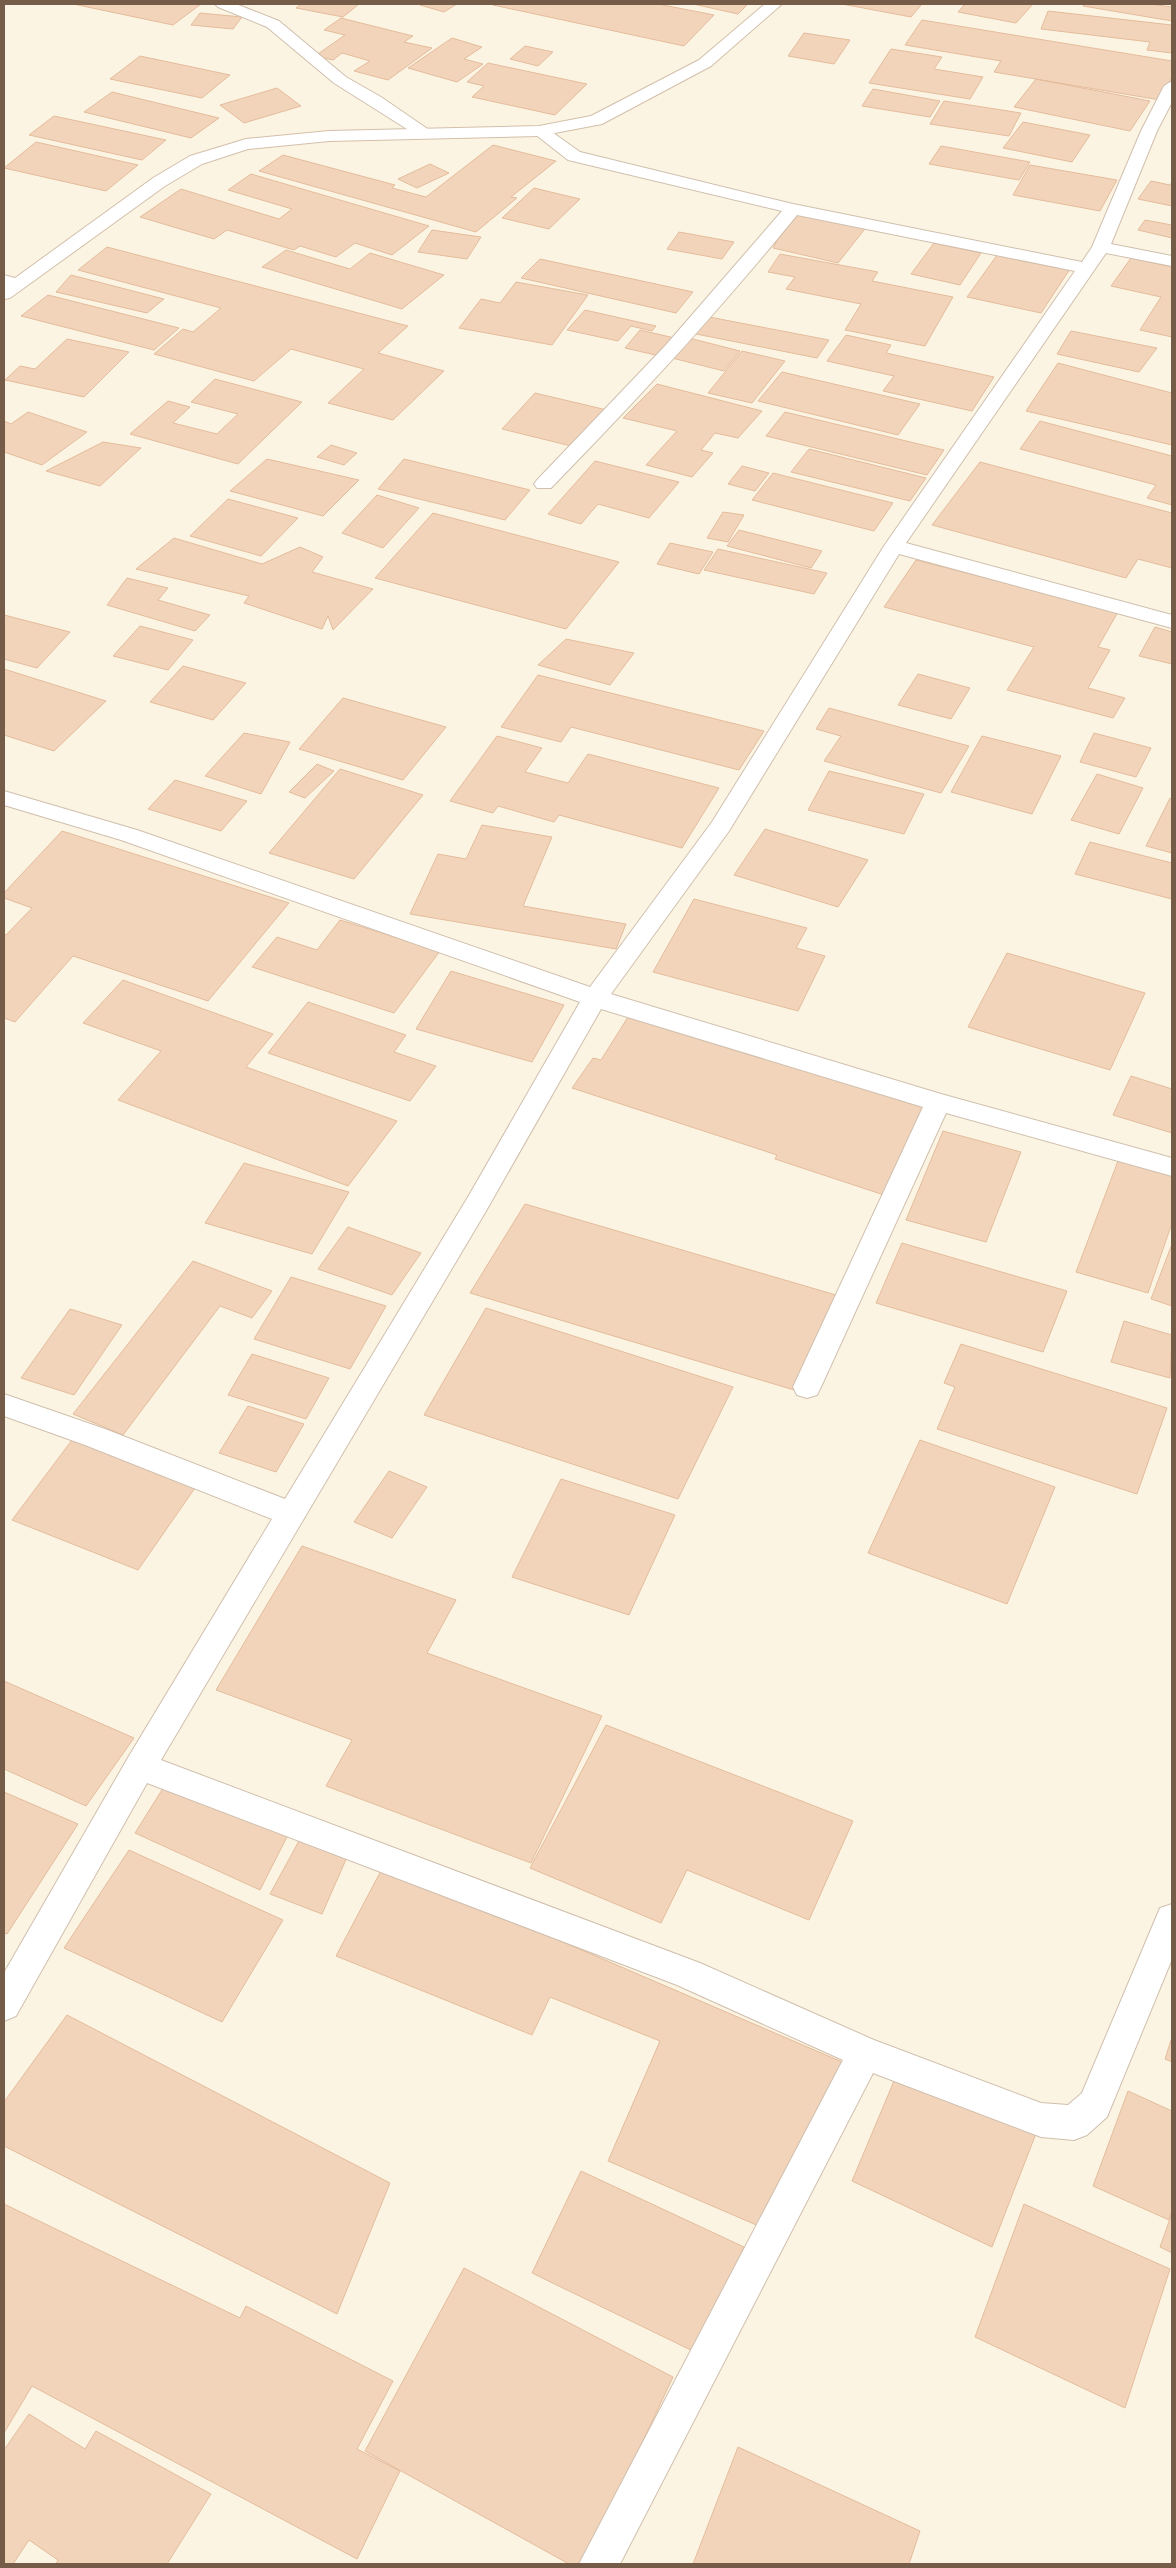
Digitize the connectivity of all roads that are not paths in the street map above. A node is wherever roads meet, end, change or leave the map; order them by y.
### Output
1 (223, 4) edge
2 (774, 4) edge
3 (1172, 86) edge
4 (424, 132) junction
5 (539, 132) junction
6 (793, 209) junction
7 (1101, 247) junction
8 (1172, 261) edge
9 (1086, 268) junction
10 (8, 286) edge
11 (544, 484) dead end
12 (894, 546) junction
13 (1172, 622) edge
14 (4, 798) edge
15 (595, 998) junction
16 (938, 1102) junction
17 (1172, 1167) edge
18 (807, 1387) dead end
19 (4, 1405) edge
20 (291, 1514) junction
21 (140, 1766) junction
22 (1172, 1919) edge
23 (4, 2005) edge
24 (865, 2053) junction
25 (599, 2564) edge

1 - 4 street
2 - 5 street
3 - 7 street
4 - 5 street
4 - 10 street
5 - 6 street
6 - 9 street
6 - 11 street
7 - 8 street
7 - 9 street
9 - 12 street
12 - 13 street
12 - 15 street
14 - 15 street
15 - 16 street
15 - 20 street
16 - 17 street
16 - 18 street
19 - 20 street
20 - 21 street
21 - 23 street
21 - 24 street
22 - 24 street
24 - 25 street

